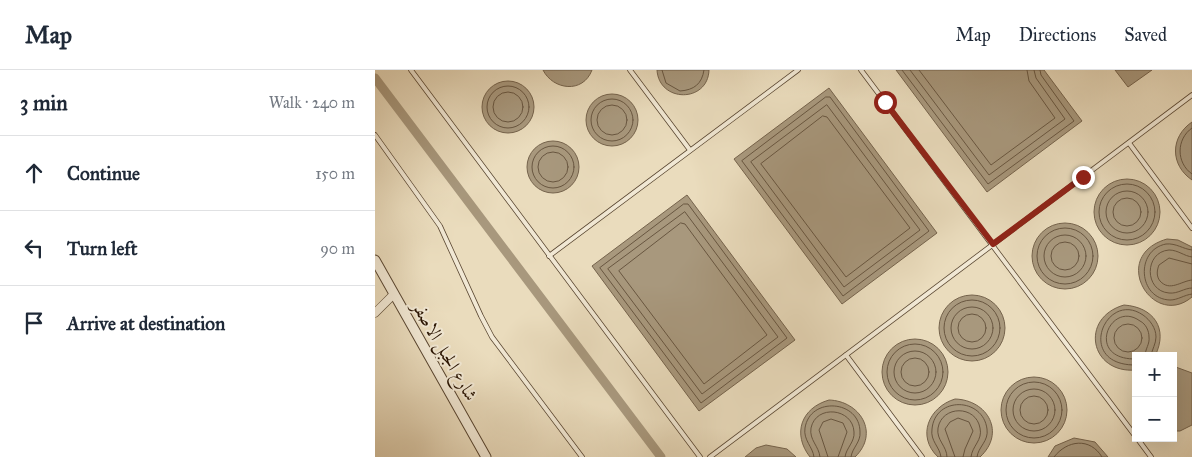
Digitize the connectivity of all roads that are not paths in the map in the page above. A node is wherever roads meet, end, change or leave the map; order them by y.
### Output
1 (411, 70) edge
2 (630, 70) edge
3 (798, 70) edge
4 (861, 70) edge
5 (1192, 96) edge
6 (375, 135) edge
7 (1129, 143) junction
8 (690, 150) junction
9 (1192, 228) edge
10 (993, 244) junction
11 (549, 256) junction
12 (375, 260) edge
13 (378, 271) edge
14 (394, 294) junction
15 (375, 313) edge
16 (846, 355) junction
17 (1132, 433) edge
18 (1139, 442) edge
19 (486, 457) edge
20 (582, 457) edge
21 (700, 457) edge
22 (710, 457) edge
23 (922, 457) edge
24 (1151, 457) edge

1 - 11 lane
2 - 8 lane
3 - 8 lane
4 - 10 lane
5 - 7 lane
6 - 20 lane
7 - 9 lane
7 - 10 lane
8 - 11 lane
10 - 16 lane
10 - 17 lane
11 - 21 lane
12 - 13 street, شارع الجبل الاصفر
13 - 14 street, شارع الجبل الاصفر
14 - 15 street
14 - 19 street, شارع الجبل الاصفر
16 - 22 lane
16 - 23 lane
18 - 24 lane

